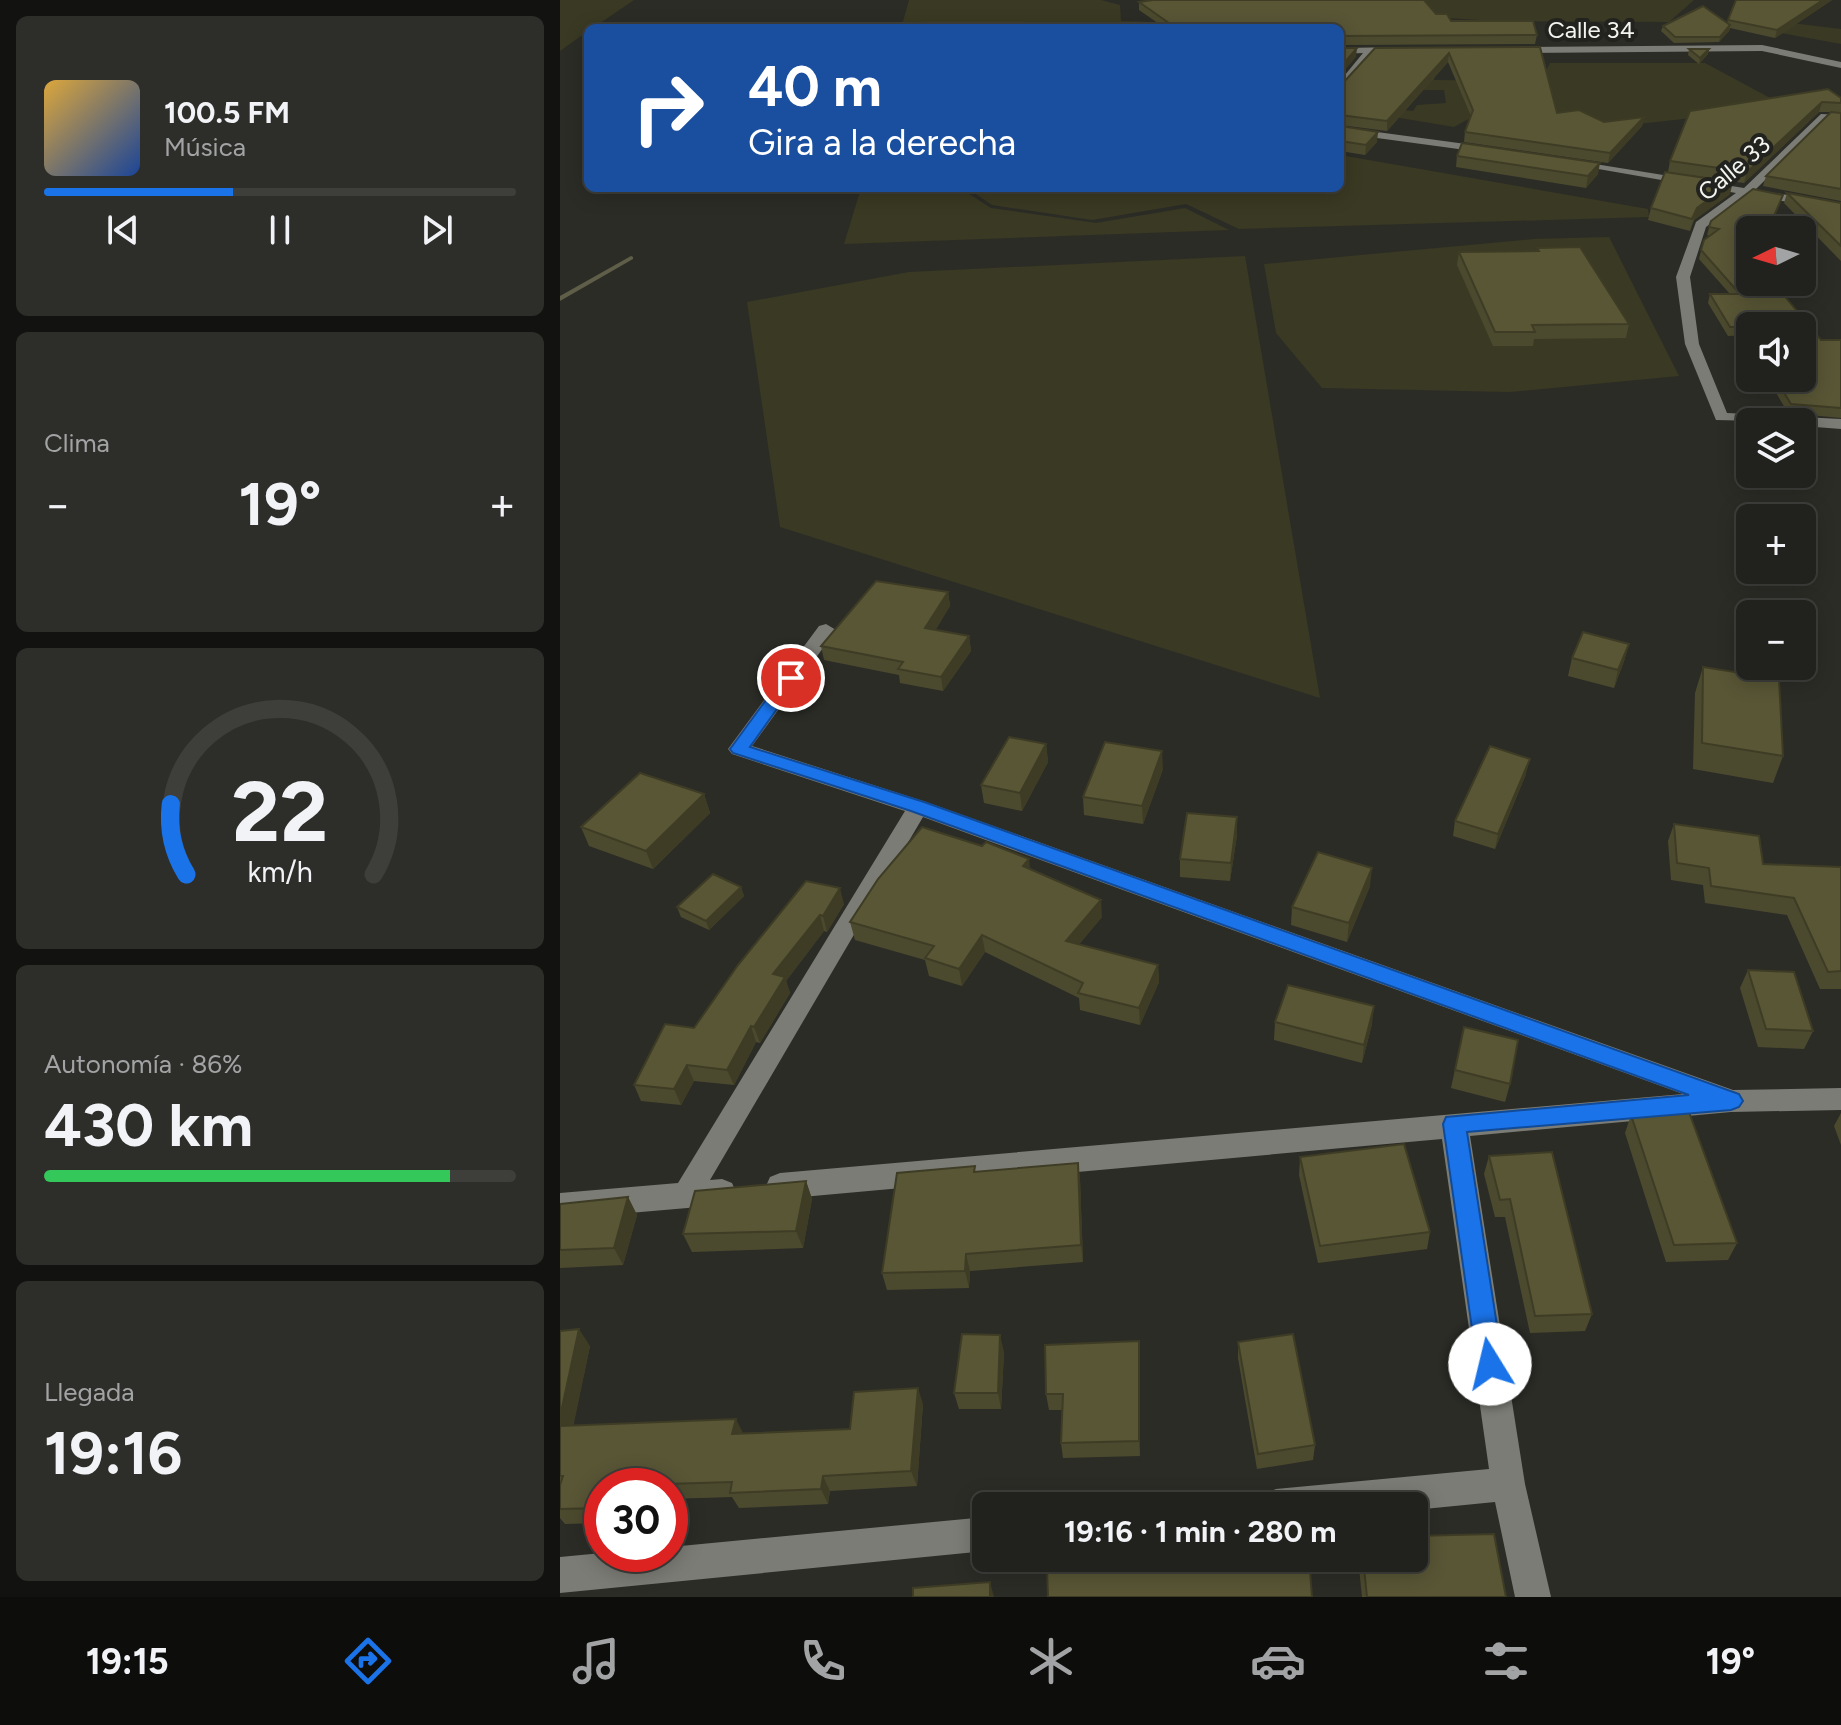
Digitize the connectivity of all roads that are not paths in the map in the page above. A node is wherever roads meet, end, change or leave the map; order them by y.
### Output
1 (1417, 50) edge
2 (1495, 50) edge
3 (1344, 51) edge
4 (1370, 51) junction
5 (1841, 65) edge
6 (1344, 82) edge
7 (1841, 118) edge
8 (1344, 131) edge
9 (1507, 153) edge
10 (1552, 160) edge
11 (1748, 190) junction
12 (1841, 207) edge
13 (1841, 424) edge
14 (826, 630) dead end
15 (918, 807) junction
16 (1841, 1099) edge
17 (1731, 1101) junction
18 (1454, 1124) junction
19 (686, 1195) junction
20 (560, 1206) edge
21 (1508, 1484) junction
22 (1424, 1492) edge
23 (972, 1535) edge
24 (560, 1575) edge
25 (1533, 1597) edge

1 - 4 street
2 - 5 street, Calle 34
3 - 4 street
4 - 6 street
7 - 11 street, Calle 33
8 - 9 street
10 - 11 street
11 - 12 street
11 - 13 street, Calle 33
14 - 15 street
15 - 17 street
15 - 19 street
16 - 17 street
17 - 18 street
18 - 19 street
18 - 21 street
19 - 20 street
21 - 22 street
21 - 25 street
23 - 24 street

